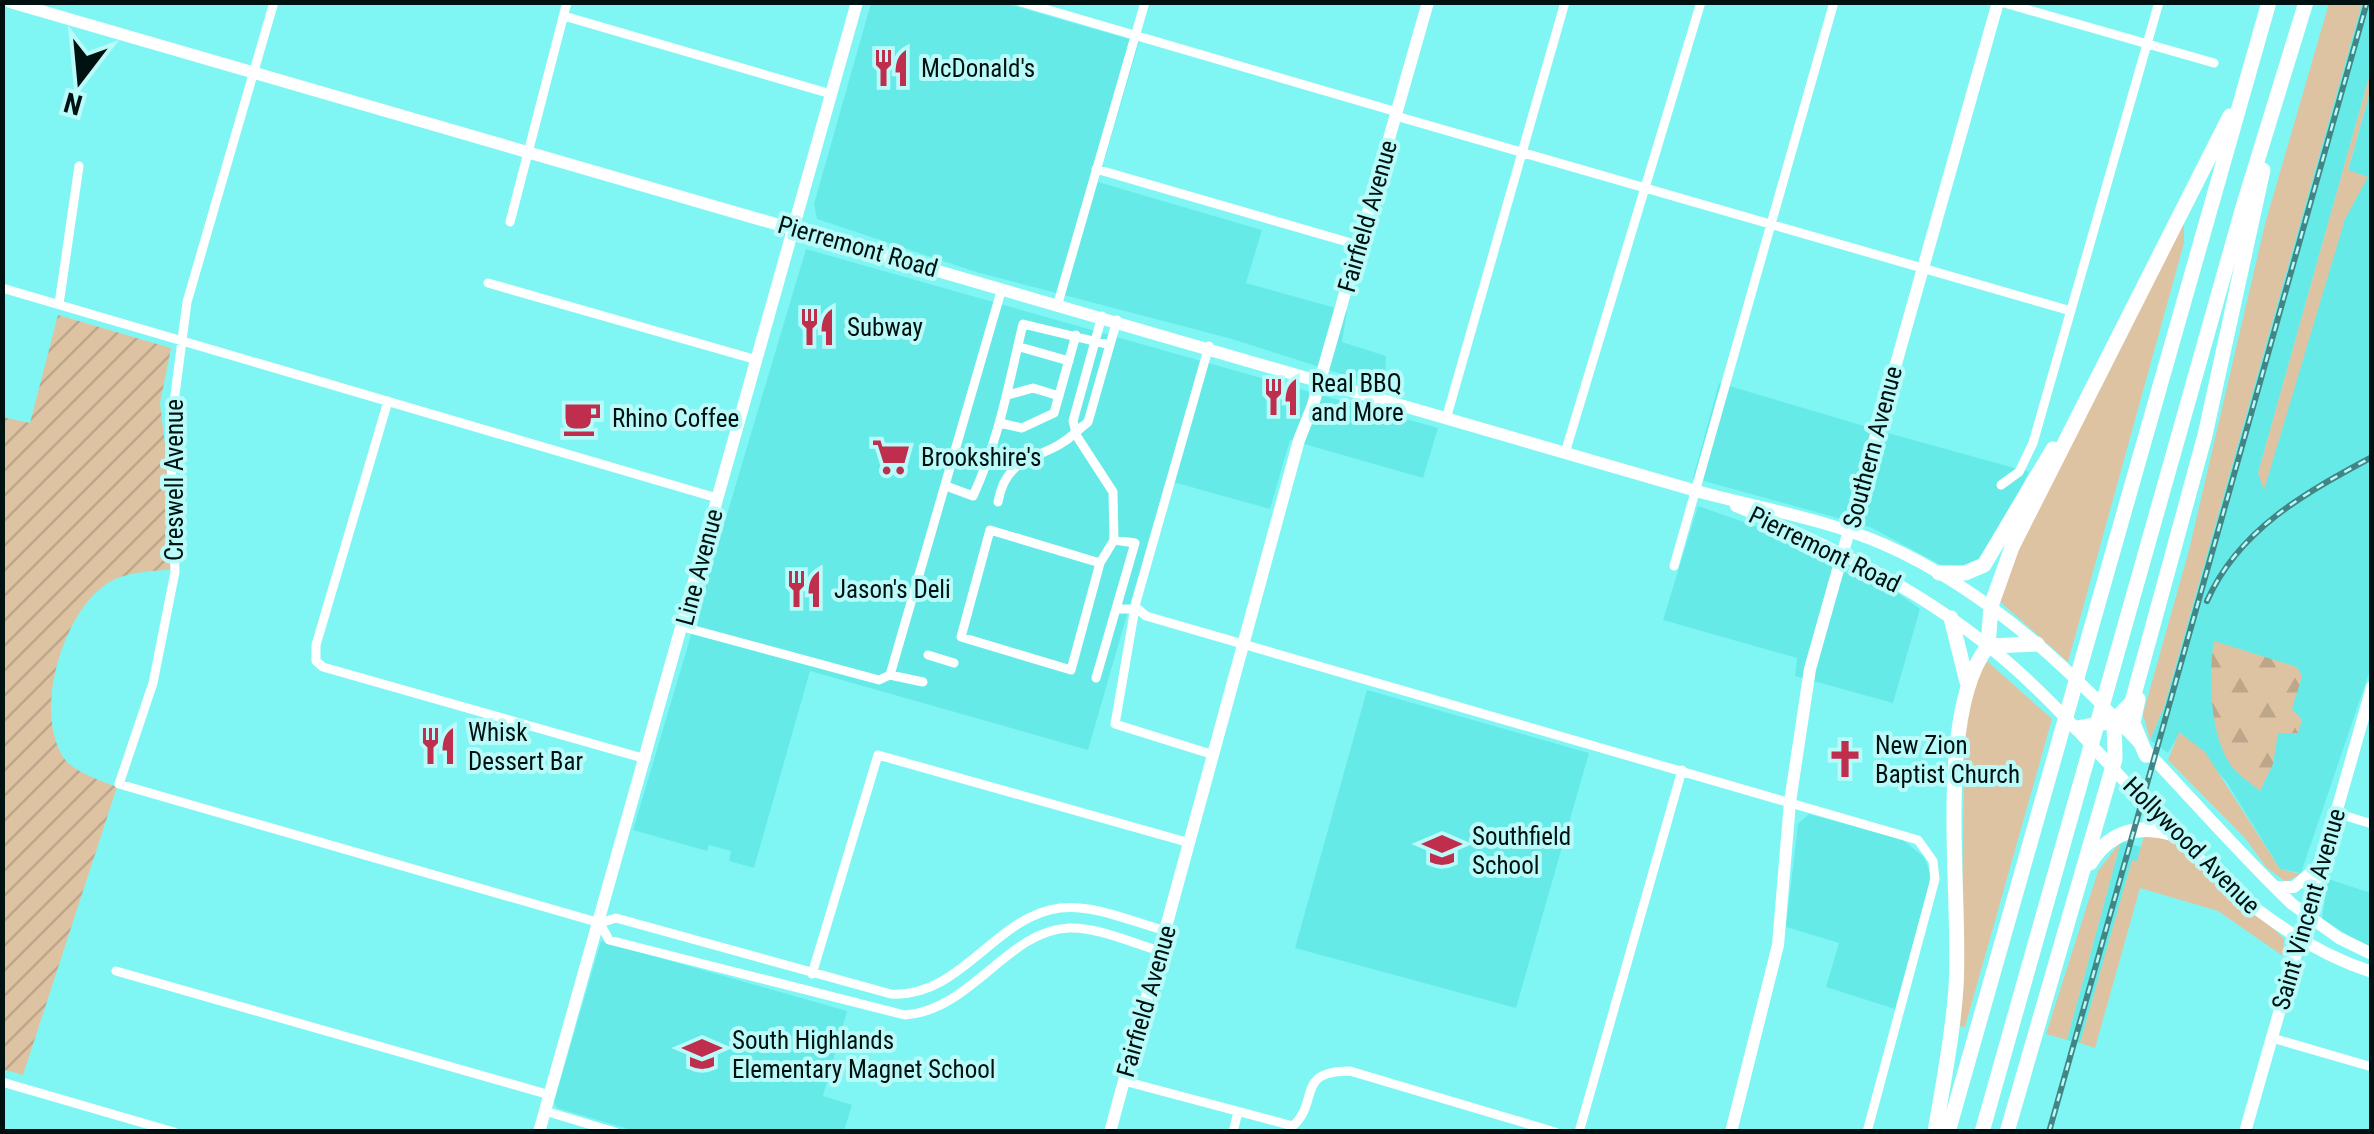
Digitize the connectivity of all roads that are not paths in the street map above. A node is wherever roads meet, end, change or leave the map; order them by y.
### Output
1 (10, 2) edge
2 (274, 2) edge
3 (567, 2) edge
4 (856, 2) edge
5 (1021, 2) edge
6 (1145, 2) edge
7 (1428, 2) edge
8 (1565, 2) edge
9 (1701, 2) edge
10 (1834, 2) edge
11 (2000, 2) edge
12 (2159, 2) edge
13 (2269, 2) edge
14 (2306, 2) edge
15 (564, 16) junction
16 (1135, 36) junction
17 (2147, 45) junction
18 (2214, 63) dead end
19 (254, 73) junction
20 (2246, 83) junction
21 (2280, 93) junction
22 (831, 94) junction
23 (1396, 114) junction
24 (528, 151) junction
25 (1522, 152) junction
26 (78, 166) dead end
27 (1096, 170) junction
28 (1647, 190) junction
29 (510, 222) dead end
30 (1770, 224) junction
31 (794, 228) junction
32 (1358, 246) junction
33 (1922, 268) junction
34 (488, 283) dead end
35 (2, 288) edge
36 (1002, 288) junction
37 (1058, 303) junction
38 (58, 304) junction
39 (2071, 310) junction
40 (1102, 316) junction
41 (1117, 320) junction
42 (1076, 335) junction
43 (1095, 340) junction
44 (182, 341) junction
45 (1110, 345) junction
46 (1209, 346) junction
47 (1020, 347) junction
48 (756, 360) junction
49 (1069, 361) junction
50 (1320, 380) junction
51 (1008, 395) junction
52 (1059, 396) junction
53 (388, 401) junction
54 (2082, 410) junction
55 (1446, 419) junction
56 (1000, 423) junction
57 (1076, 434) junction
58 (1566, 453) junction
59 (2001, 485) dead end
60 (946, 486) junction
61 (1700, 492) junction
62 (718, 498) junction
63 (998, 502) dead end
64 (1849, 531) junction
65 (1114, 540) junction
66 (1843, 553) junction
67 (1100, 563) junction
68 (1674, 566) dead end
69 (1940, 573) junction
70 (1991, 606) junction
71 (1116, 609) junction
72 (1138, 609) junction
73 (1951, 618) junction
74 (683, 628) junction
75 (1245, 644) junction
76 (2037, 644) junction
77 (1988, 646) junction
78 (928, 656) dead end
79 (954, 662) dead end
80 (892, 670) junction
81 (1096, 678) dead end
82 (922, 682) dead end
83 (1967, 686) junction
84 (2372, 687) edge
85 (2135, 690) junction
86 (2114, 722) junction
87 (2069, 728) junction
88 (1214, 755) junction
89 (2146, 755) junction
90 (646, 759) junction
91 (2113, 768) junction
92 (1682, 770) junction
93 (1790, 802) junction
94 (2336, 814) junction
95 (2372, 824) edge
96 (2180, 836) junction
97 (1190, 842) junction
98 (2322, 863) junction
99 (2083, 875) junction
100 (2275, 887) junction
101 (2307, 916) junction
102 (600, 924) junction
103 (1166, 931) junction
104 (2298, 939) junction
105 (1160, 951) junction
106 (2372, 954) edge
107 (116, 971) dead end
108 (2372, 972) edge
109 (812, 974) junction
110 (2272, 1038) junction
111 (2372, 1067) edge
112 (2, 1082) edge
113 (1124, 1082) junction
114 (550, 1094) junction
115 (545, 1112) junction
116 (1238, 1112) junction
117 (174, 1132) edge
118 (540, 1132) edge
119 (615, 1132) edge
120 (1110, 1132) edge
121 (1233, 1132) edge
122 (1555, 1132) edge
123 (1579, 1132) edge
124 (1731, 1132) edge
125 (1867, 1132) edge
126 (1935, 1132) edge
127 (1948, 1132) edge
128 (1982, 1132) edge
129 (2006, 1132) edge
130 (2245, 1132) edge

1 - 19 main road, Pierremont Road
2 - 19 street, Creswell Avenue
3 - 15 street
4 - 22 main road, Line Avenue
5 - 16 street
6 - 16 street
7 - 23 main road, Fairfield Avenue
8 - 25 street
9 - 28 street
10 - 30 street
11 - 17 street
11 - 33 main road, Southern Avenue
12 - 17 street
13 - 20 highway
14 - 21 highway
15 - 22 street
15 - 24 street
16 - 23 street
16 - 27 street
17 - 18 street
17 - 39 street
19 - 24 main road, Pierremont Road
19 - 44 street, Creswell Avenue
20 - 54 highway
20 - 87 highway
21 - 85 highway
21 - 128 highway
22 - 31 main road, Line Avenue
23 - 25 street
23 - 32 main road, Fairfield Avenue
24 - 29 street
24 - 31 main road, Pierremont Road
25 - 28 street
25 - 55 street
26 - 38 street
27 - 32 street
27 - 37 street
28 - 30 street
28 - 58 street
30 - 33 street
30 - 61 street
31 - 36 main road, Pierremont Road
31 - 48 main road, Line Avenue
32 - 50 main road, Fairfield Avenue
33 - 39 street
33 - 64 main road, Southern Avenue
34 - 48 street
35 - 38 street
36 - 37 main road, Pierremont Road
36 - 60 street
37 - 40 main road, Pierremont Road
38 - 44 street
39 - 59 street
40 - 41 main road, Pierremont Road
40 - 43 street
41 - 45 street
41 - 46 main road, Pierremont Road
42 - 43 street
42 - 47 street
42 - 49 street
43 - 45 street
43 - 57 street
44 - 53 street
44 - 102 street, Creswell Avenue
45 - 57 street
46 - 50 main road, Pierremont Road
46 - 72 street
47 - 49 street
47 - 51 street
48 - 62 main road, Line Avenue
49 - 52 street
50 - 55 main road, Pierremont Road
50 - 75 main road, Fairfield Avenue
51 - 52 street
51 - 56 street
52 - 56 street
53 - 62 street
53 - 90 street
54 - 69 highway
54 - 70 highway
55 - 58 main road, Pierremont Road
56 - 60 street
57 - 63 street
57 - 65 street
58 - 61 main road, Pierremont Road
60 - 80 street
61 - 64 main road, Pierremont Road
61 - 66 main road, Pierremont Road
61 - 68 street
62 - 74 main road, Line Avenue
64 - 66 main road, Southern Avenue
64 - 69 main road, Pierremont Road
65 - 67 street
65 - 71 street
66 - 73 main road, Pierremont Road
66 - 93 main road, Southern Avenue
67 - 67 street
69 - 70 main road, Pierremont Road
70 - 76 main road, Pierremont Road
70 - 77 highway
71 - 72 street
71 - 81 street
72 - 75 street
72 - 88 street
73 - 77 main road, Pierremont Road
73 - 83 highway
74 - 80 street
74 - 90 main road, Line Avenue
75 - 88 main road, Fairfield Avenue
75 - 92 street
76 - 77 highway
76 - 86 main road, Pierremont Road
77 - 83 highway
77 - 87 main road, Pierremont Road
78 - 79 street
80 - 82 street
83 - 126 highway
84 - 94 main road, Saint Vincent Avenue
85 - 86 highway
85 - 89 highway
86 - 87 highway
86 - 89 main road, Hollywood Avenue
86 - 91 highway
87 - 91 main road, Hollywood Avenue
87 - 127 highway
88 - 97 main road, Fairfield Avenue
89 - 100 main road, Hollywood Avenue
90 - 102 main road, Line Avenue
91 - 96 main road, Hollywood Avenue
91 - 99 highway
92 - 93 street
92 - 123 street
93 - 124 main road, Southern Avenue
93 - 125 street
94 - 95 street
94 - 98 main road, Saint Vincent Avenue
96 - 99 highway
96 - 104 main road, Hollywood Avenue
97 - 103 main road, Fairfield Avenue
97 - 109 street
98 - 100 main road
98 - 101 main road, Saint Vincent Avenue
99 - 129 highway
100 - 101 main road, Hollywood Avenue
101 - 104 main road, Saint Vincent Avenue
101 - 106 main road, Hollywood Avenue
102 - 105 street
102 - 109 street
102 - 114 main road, Line Avenue
103 - 105 main road, Fairfield Avenue
103 - 109 street
104 - 108 main road, Hollywood Avenue
104 - 110 main road, Saint Vincent Avenue
105 - 113 main road, Fairfield Avenue
107 - 114 street
110 - 111 street
110 - 130 main road, Saint Vincent Avenue
112 - 117 street
113 - 116 street
113 - 120 main road, Fairfield Avenue
114 - 115 main road, Line Avenue
115 - 118 main road, Line Avenue
115 - 119 street
116 - 121 street
116 - 122 street

